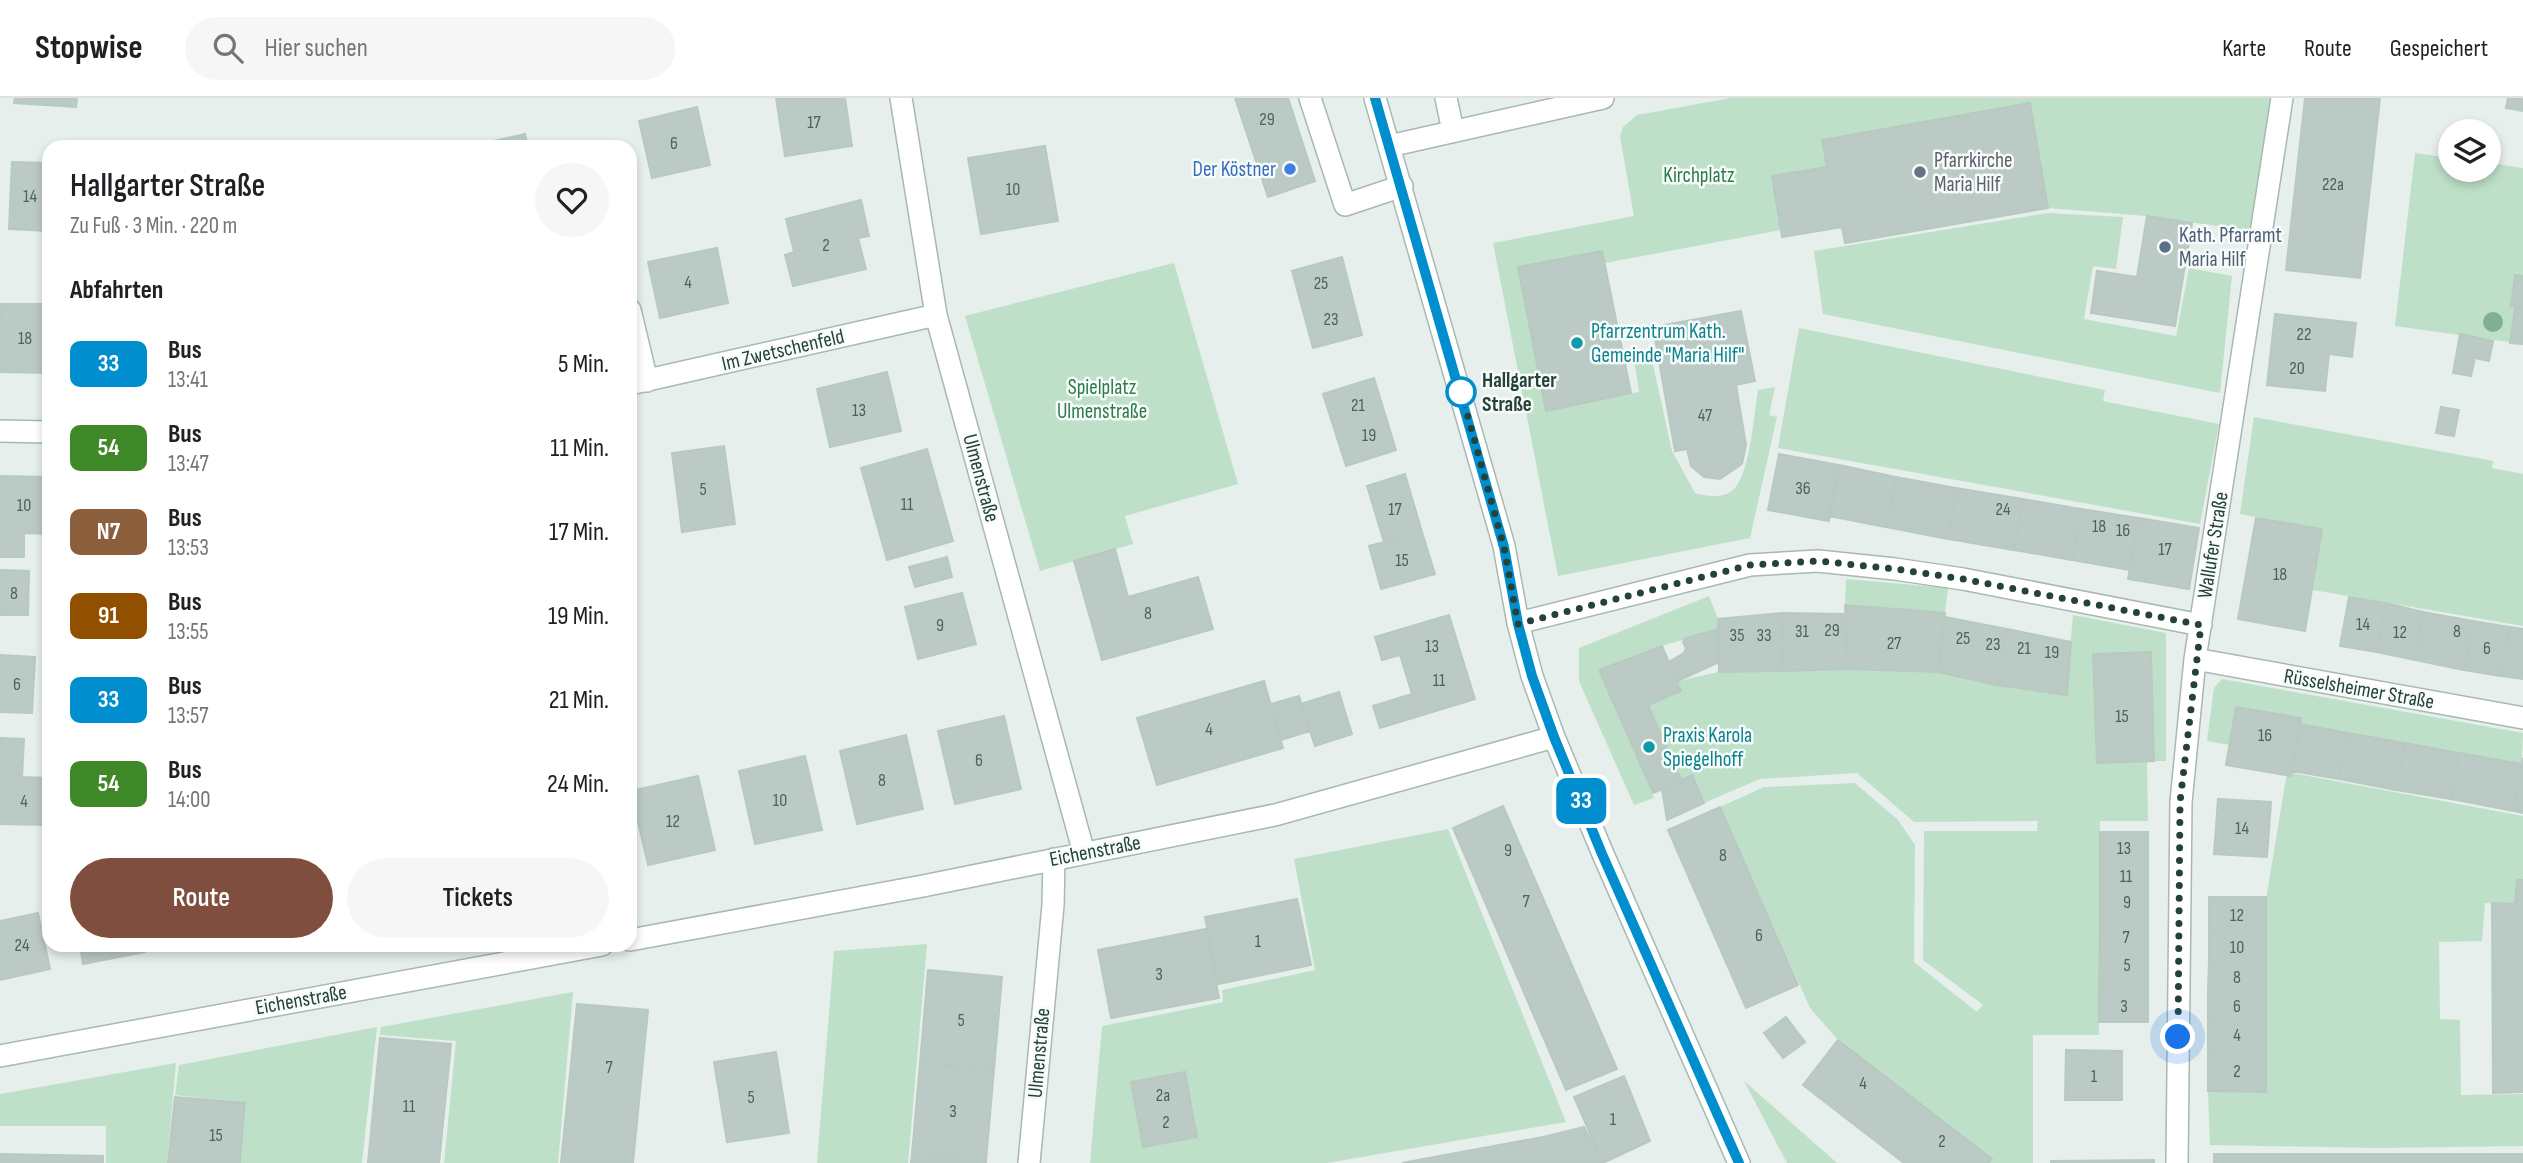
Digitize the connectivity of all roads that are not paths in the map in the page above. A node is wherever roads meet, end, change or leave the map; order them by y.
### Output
1 (901, 98) edge
2 (1310, 98) edge
3 (1375, 98) edge
4 (1446, 98) edge
5 (1602, 98) edge
6 (2282, 98) edge
7 (1453, 131) junction
8 (1390, 146) junction
9 (1402, 186) junction
10 (936, 315) junction
11 (638, 383) edge
12 (0, 431) edge
13 (42, 432) edge
14 (1518, 624) junction
15 (2201, 625) junction
16 (2195, 659) junction
17 (2523, 718) edge
18 (1554, 737) junction
19 (1084, 853) junction
20 (1054, 859) junction
21 (637, 939) edge
22 (564, 952) edge
23 (0, 1055) edge
24 (1029, 1163) edge
25 (1739, 1163) edge
26 (2177, 1163) edge

1 - 10 street, Ulmenstraße
2 - 9 street
3 - 8 street
4 - 7 street
5 - 7 street
6 - 15 street, Wallufer Straße
7 - 8 street
8 - 9 street
9 - 14 street
10 - 11 street, Im Zwetschenfeld
10 - 19 street, Ulmenstraße
12 - 13 street
14 - 15 street
14 - 18 street
15 - 16 street, Wallufer Straße
16 - 17 street, Rüsselsheimer Straße
16 - 26 street, Wallufer Straße
18 - 19 street, Eichenstraße
18 - 25 street
19 - 20 street, Eichenstraße
20 - 21 street, Eichenstraße
20 - 24 street, Ulmenstraße
22 - 23 street, Eichenstraße

